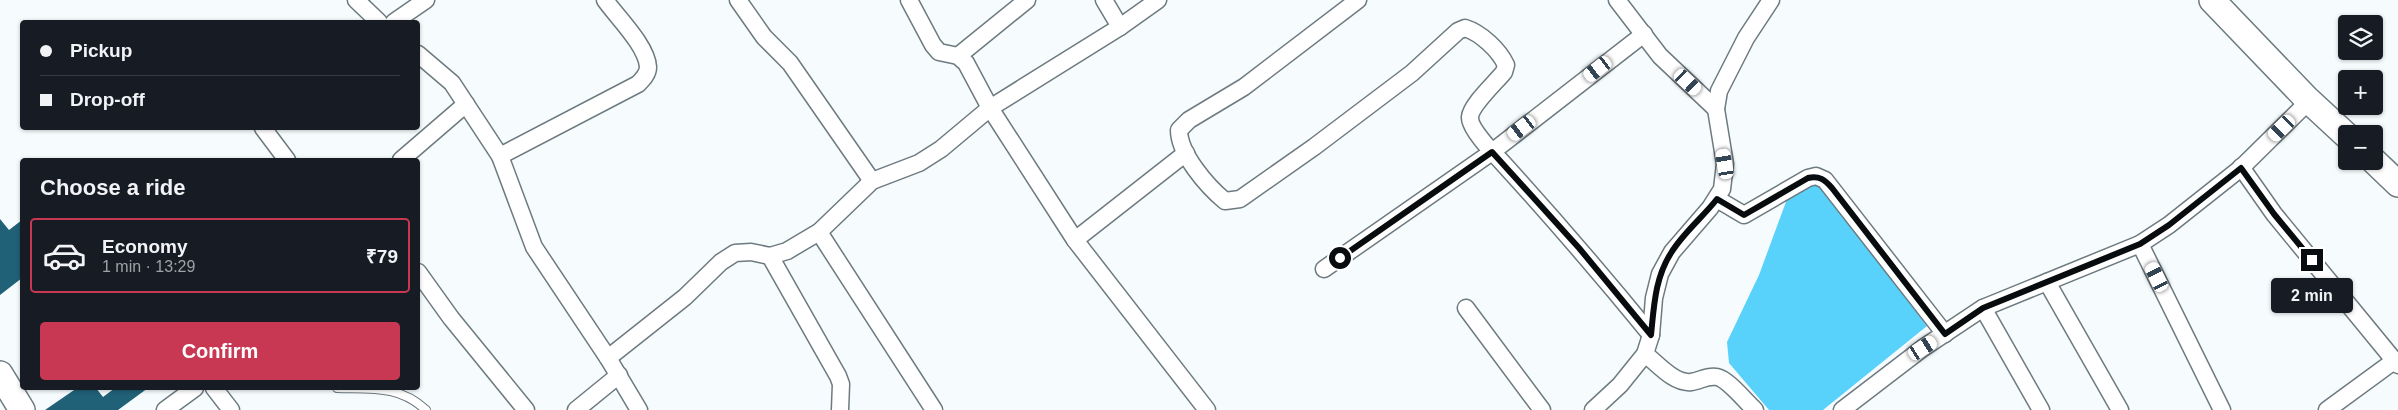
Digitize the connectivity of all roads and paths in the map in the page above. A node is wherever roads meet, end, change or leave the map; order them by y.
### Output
1 (356, 0) edge
2 (426, 0) edge
3 (605, 0) edge
4 (738, 0) edge
5 (909, 0) edge
6 (1026, 0) edge
7 (1104, 0) edge
8 (1158, 0) edge
9 (1358, 0) edge
10 (1617, 0) edge
11 (1771, 0) edge
12 (2212, 0) edge
13 (377, 20) edge
14 (397, 20) edge
15 (1120, 27) junction
16 (1644, 34) junction
17 (420, 56) edge
18 (958, 56) junction
19 (2309, 101) junction
20 (466, 104) junction
21 (990, 108) junction
22 (1716, 109) junction
23 (2338, 128) edge
24 (264, 130) edge
25 (1492, 152) junction
26 (1186, 153) junction
27 (500, 156) junction
28 (285, 158) edge
29 (403, 158) edge
30 (2241, 168) junction
31 (2383, 170) edge
32 (872, 182) junction
33 (2398, 184) edge
34 (1717, 199) junction
35 (819, 232) junction
36 (1075, 240) junction
37 (2140, 244) junction
38 (770, 256) junction
39 (1324, 268) dead end
40 (420, 275) edge
41 (2047, 282) junction
42 (1466, 308) dead end
43 (1983, 308) junction
44 (1945, 334) junction
45 (1651, 335) junction
46 (1645, 354) junction
47 (608, 358) junction
48 (2396, 363) edge
49 (0, 374) edge
50 (619, 375) junction
51 (192, 390) edge
52 (216, 390) edge
53 (389, 390) edge
54 (22, 410) edge
55 (165, 410) edge
56 (231, 410) edge
57 (426, 410) edge
58 (526, 410) edge
59 (576, 410) edge
60 (639, 410) edge
61 (840, 410) edge
62 (934, 410) edge
63 (1207, 410) edge
64 (1542, 410) edge
65 (1593, 410) edge
66 (1755, 410) edge
67 (1842, 410) edge
68 (2041, 410) edge
69 (2120, 410) edge
70 (2222, 410) edge
71 (2327, 410) edge

1 - 13 street
2 - 14 street
3 - 27 street
4 - 32 street
5 - 18 street
6 - 18 street
7 - 15 street
8 - 15 street
9 - 26 street
10 - 16 street
11 - 22 street
12 - 19 main road
15 - 21 street
16 - 22 street
16 - 25 street
17 - 20 street
18 - 21 street
19 - 23 main road
19 - 30 street
20 - 27 street
20 - 29 street
21 - 32 street
21 - 36 street
22 - 34 street
24 - 28 street
25 - 26 street
25 - 39 street
25 - 45 street
26 - 36 street
27 - 47 street
30 - 37 street
30 - 48 street
31 - 33 main road
32 - 35 street
34 - 44 street
34 - 45 street
35 - 38 street
35 - 62 street
36 - 63 street
37 - 41 street
37 - 70 street
38 - 47 street
38 - 61 street
40 - 58 street
41 - 43 street
41 - 69 street
42 - 64 street
43 - 44 street
43 - 68 street
44 - 67 street
45 - 46 street
46 - 65 street
46 - 66 street
47 - 50 street
48 - 71 street
49 - 54 main road
50 - 59 street
50 - 60 street
51 - 55 street
52 - 56 street
53 - 57 lane

